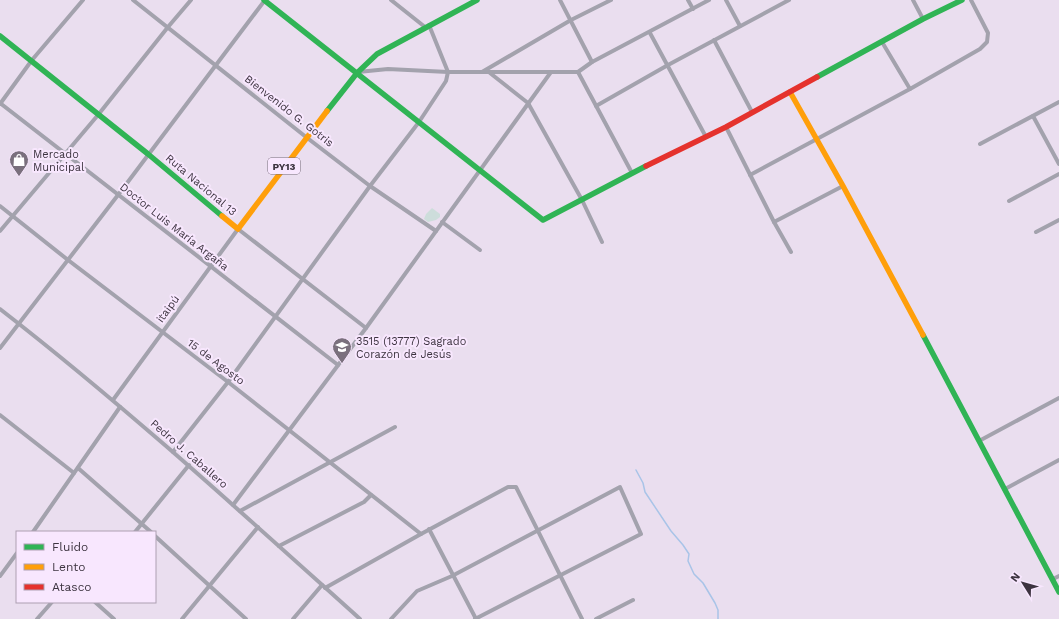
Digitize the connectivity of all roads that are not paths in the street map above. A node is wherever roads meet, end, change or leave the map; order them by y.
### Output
1 (83, 0) edge
2 (133, 0) edge
3 (191, 0) edge
4 (264, 0) edge
5 (391, 0) edge
6 (477, 0) edge
7 (560, 0) edge
8 (611, 0) edge
9 (688, 0) edge
10 (710, 0) edge
11 (726, 0) edge
12 (789, 0) edge
13 (913, 0) edge
14 (962, 0) edge
15 (971, 0) edge
16 (693, 9) junction
17 (923, 19) junction
18 (571, 20) junction
19 (427, 26) junction
20 (740, 26) junction
21 (168, 27) junction
22 (650, 33) junction
23 (0, 36) edge
24 (714, 40) junction
25 (882, 42) junction
26 (32, 60) junction
27 (592, 62) junction
28 (216, 65) junction
29 (668, 65) junction
30 (357, 72) junction
31 (448, 72) junction
32 (551, 72) junction
33 (578, 72) junction
34 (480, 73) junction
35 (490, 73) junction
36 (910, 89) junction
37 (790, 92) junction
38 (1059, 102) edge
39 (528, 103) junction
40 (0, 104) edge
41 (596, 106) junction
42 (752, 112) junction
43 (98, 114) junction
44 (1033, 116) junction
45 (419, 122) junction
46 (726, 127) junction
47 (306, 137) junction
48 (706, 137) junction
49 (816, 139) junction
50 (980, 144) dead end
51 (65, 154) junction
52 (148, 154) junction
53 (1059, 164) edge
54 (479, 171) junction
55 (632, 174) junction
56 (1059, 174) edge
57 (750, 175) junction
58 (370, 186) junction
59 (843, 186) junction
60 (118, 195) junction
61 (582, 200) junction
62 (1009, 201) dead end
63 (0, 206) edge
64 (13, 216) junction
65 (1059, 220) edge
66 (442, 222) junction
67 (774, 222) junction
68 (238, 229) junction
69 (0, 231) edge
70 (436, 231) junction
71 (1036, 232) dead end
72 (602, 242) dead end
73 (480, 250) dead end
74 (791, 252) dead end
75 (68, 260) junction
76 (210, 266) junction
77 (303, 279) junction
78 (0, 309) edge
79 (276, 317) junction
80 (19, 324) junction
81 (366, 328) junction
82 (162, 332) junction
83 (0, 348) edge
84 (338, 365) junction
85 (228, 382) junction
86 (1059, 398) edge
87 (113, 400) junction
88 (120, 407) junction
89 (0, 415) edge
90 (395, 427) dead end
91 (289, 430) junction
92 (979, 440) junction
93 (173, 452) junction
94 (1059, 460) edge
95 (330, 462) junction
96 (189, 465) junction
97 (78, 468) junction
98 (74, 473) junction
99 (1005, 489) junction
100 (371, 494) junction
101 (233, 505) junction
102 (240, 511) junction
103 (142, 524) junction
104 (258, 527) junction
105 (429, 529) junction
106 (33, 531) edge
107 (136, 531) edge
108 (150, 531) edge
109 (538, 531) junction
110 (421, 534) junction
111 (156, 537) edge
112 (279, 546) junction
113 (16, 555) edge
114 (560, 575) junction
115 (0, 576) edge
116 (452, 576) junction
117 (1059, 576) edge
118 (1053, 579) junction
119 (324, 586) junction
120 (209, 587) junction
121 (1059, 592) edge
122 (633, 600) dead end
123 (51, 603) edge
124 (96, 603) edge
125 (111, 618) edge
126 (36, 619) edge
127 (182, 619) edge
128 (246, 619) edge
129 (293, 619) edge
130 (360, 619) edge
131 (391, 619) edge
132 (475, 619) edge
133 (582, 619) edge
134 (596, 619) edge

1 - 26 street
2 - 21 street, Bienvenido G. Gotris
3 - 21 street
4 - 28 street
4 - 30 main road
5 - 19 street
6 - 19 main road, Ruta Nacional 13 / PY13
7 - 18 street
8 - 18 street
9 - 16 street
10 - 16 street
11 - 20 street
12 - 20 street
13 - 17 street
14 - 17 main road
15 - 36 street
16 - 22 street
17 - 25 main road
18 - 27 street
18 - 34 street
19 - 30 main road, Ruta Nacional 13 / PY13
19 - 31 street
20 - 24 street
21 - 28 street, Bienvenido G. Gotris
21 - 43 street
22 - 27 street
22 - 29 street
23 - 26 main road, Ruta Nacional 13
24 - 29 street
24 - 42 street
25 - 36 street
25 - 37 main road
26 - 40 street
26 - 43 main road, Ruta Nacional 13
27 - 33 street
28 - 47 street, Bienvenido G. Gotris
28 - 52 street
29 - 41 street
29 - 48 street
30 - 31 street
30 - 45 main road
30 - 47 main road, Ruta Nacional 13 / PY13
31 - 34 street
31 - 45 street
32 - 33 street
32 - 35 street
32 - 39 street
33 - 41 street
34 - 35 street
35 - 39 street
36 - 49 street
37 - 42 main road
37 - 49 main road
38 - 44 street
39 - 54 street
39 - 61 street
40 - 51 street, Doctor Luis María Argaña
41 - 55 street
42 - 46 main road
43 - 51 street
43 - 52 main road, Ruta Nacional 13
44 - 50 street
44 - 53 street
45 - 54 main road
45 - 58 street
46 - 48 main road
46 - 57 street
47 - 58 street, Bienvenido G. Gotris
47 - 68 main road, Ruta Nacional 13 / PY13
48 - 55 main road
49 - 57 street
49 - 59 main road
51 - 60 street, Doctor Luis María Argaña
51 - 64 street
52 - 60 street
52 - 68 main road, Ruta Nacional 13
54 - 61 main road
54 - 66 street
55 - 61 main road
56 - 62 street
57 - 67 street
58 - 70 street, Bienvenido G. Gotris
58 - 77 street
59 - 67 street
59 - 92 main road
60 - 75 street
60 - 76 street, Doctor Luis María Argaña
61 - 72 street
63 - 64 street, 15 de Agosto
64 - 69 street
64 - 75 street, 15 de Agosto
65 - 71 street
66 - 70 street
66 - 73 street
67 - 74 street
68 - 76 street, itaipú
68 - 77 street
70 - 81 street
75 - 80 street
75 - 82 street, 15 de Agosto
76 - 79 street, Doctor Luis María Argaña
76 - 82 street, itaipú
77 - 79 street
77 - 81 street
78 - 80 street, Pedro J. Caballero
79 - 84 street, Doctor Luis María Argaña
79 - 85 street
80 - 83 street
80 - 87 street, Pedro J. Caballero
81 - 84 street
82 - 85 street, 15 de Agosto
82 - 87 street, itaipú
84 - 91 street
85 - 91 street, 15 de Agosto
85 - 93 street
86 - 92 street
87 - 88 street, Pedro J. Caballero
88 - 93 street, Pedro J. Caballero
88 - 97 street
89 - 98 street
90 - 95 street
91 - 95 street, 15 de Agosto
91 - 101 street
92 - 99 main road
93 - 96 street, Pedro J. Caballero
94 - 99 street
95 - 100 street, 15 de Agosto
95 - 102 street
96 - 101 street, Pedro J. Caballero
96 - 103 street
97 - 98 street
97 - 103 street
98 - 106 street
99 - 118 main road
100 - 110 street, 15 de Agosto
100 - 112 street
101 - 102 street, Pedro J. Caballero
102 - 104 street, Pedro J. Caballero
103 - 107 street
103 - 108 street
104 - 112 street, Pedro J. Caballero
104 - 120 street
105 - 109 street
105 - 110 street
105 - 116 street
109 - 114 street
109 - 114 street
109 - 116 street
110 - 119 street
111 - 120 street
112 - 119 street, Pedro J. Caballero
113 - 115 street
114 - 132 street
114 - 133 street
116 - 131 street
116 - 132 street
117 - 118 street
118 - 121 main road
119 - 129 street
119 - 130 street, Pedro J. Caballero
120 - 127 street
120 - 128 street
122 - 134 street
123 - 126 street
124 - 125 street

